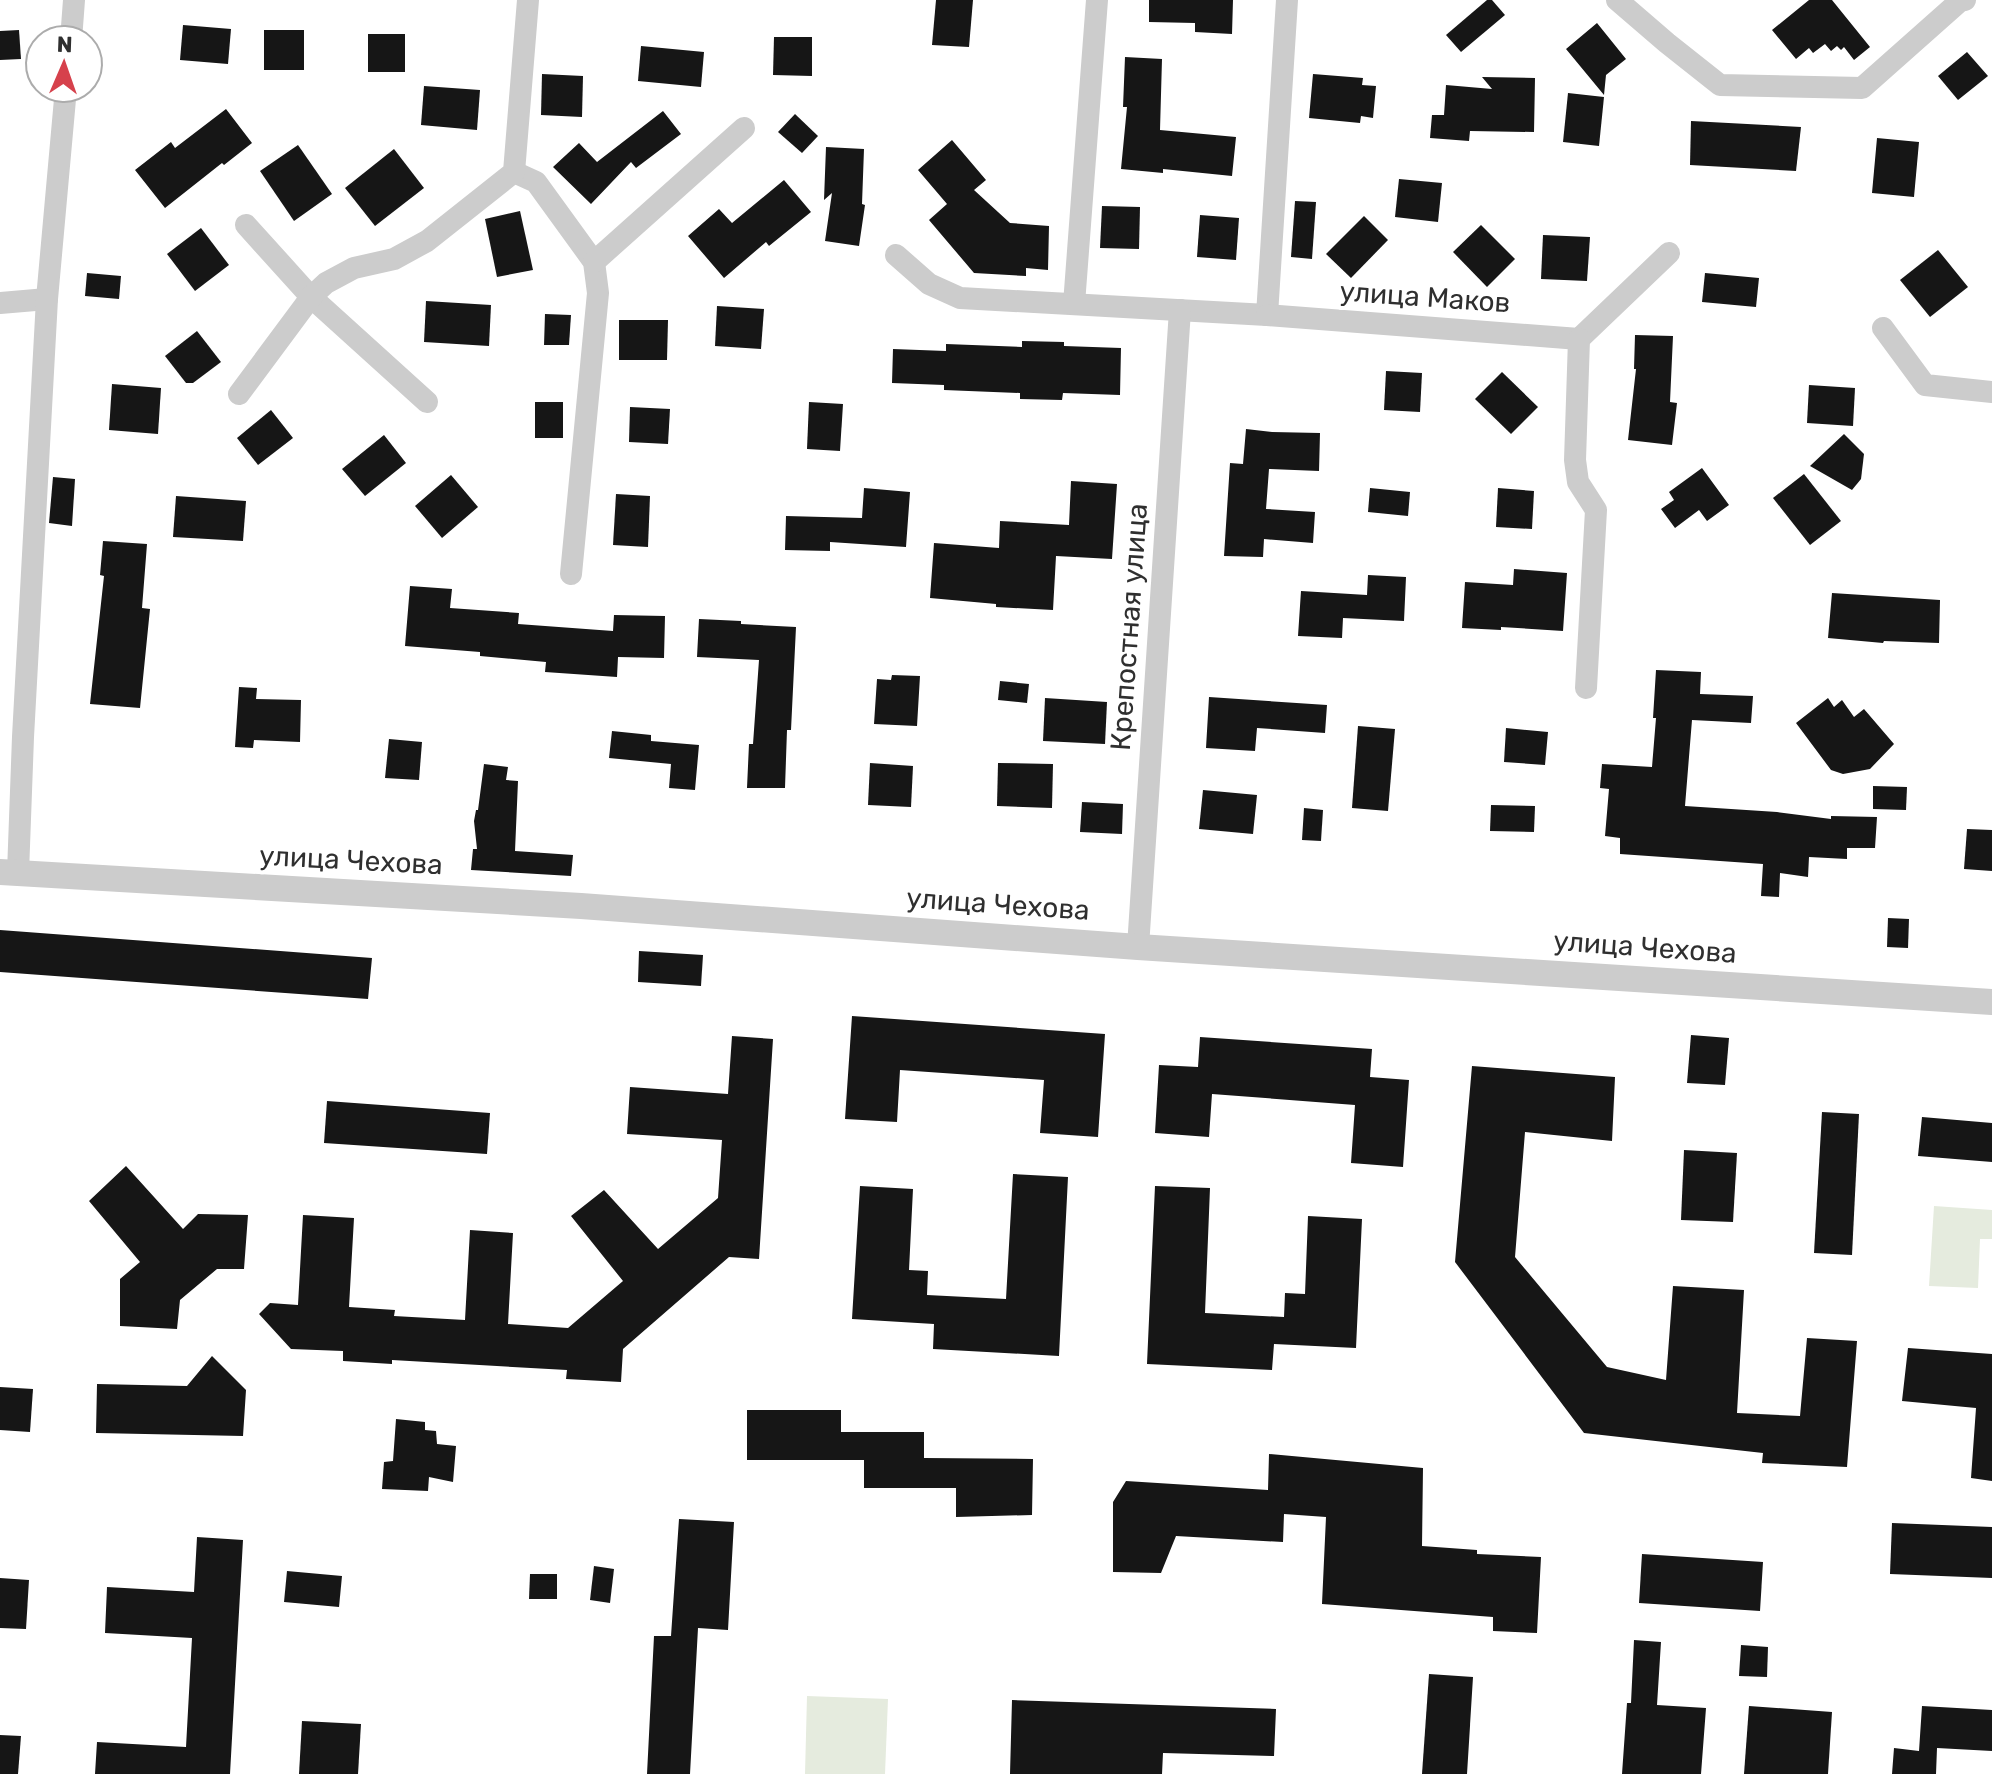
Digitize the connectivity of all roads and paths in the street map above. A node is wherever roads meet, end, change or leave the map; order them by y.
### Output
1 (74, 0) edge
2 (528, 0) edge
3 (1097, 0) edge
4 (1287, 0) edge
5 (1617, 0) edge
6 (1962, 0) edge
7 (72, 24) edge
8 (65, 104) edge
9 (744, 128) dead end
10 (514, 172) junction
11 (246, 225) dead end
12 (1669, 253) dead end
13 (896, 255) dead end
14 (594, 262) junction
15 (311, 297) junction
16 (47, 299) junction
17 (0, 303) edge
18 (1074, 304) junction
19 (1180, 310) junction
20 (1267, 315) junction
21 (1883, 328) dead end
22 (1579, 339) junction
23 (1992, 392) edge
24 (239, 394) dead end
25 (427, 402) dead end
26 (571, 574) dead end
27 (1586, 688) dead end
28 (9, 873) edge
29 (1138, 947) junction
30 (1992, 1002) edge

1 - 7 street
2 - 10 street
3 - 18 street
4 - 20 street
5 - 6 street
8 - 16 street
9 - 14 street
10 - 14 street
10 - 15 street
11 - 15 street
12 - 22 street
13 - 18 street
14 - 26 street
15 - 24 street
15 - 25 street
16 - 17 street
16 - 28 street
18 - 19 street
19 - 20 street
19 - 29 street, Крепостная улица
20 - 22 street, улица Маков
21 - 23 street
22 - 27 street
28 - 29 street, улица Чехова
29 - 30 street, улица Чехова

